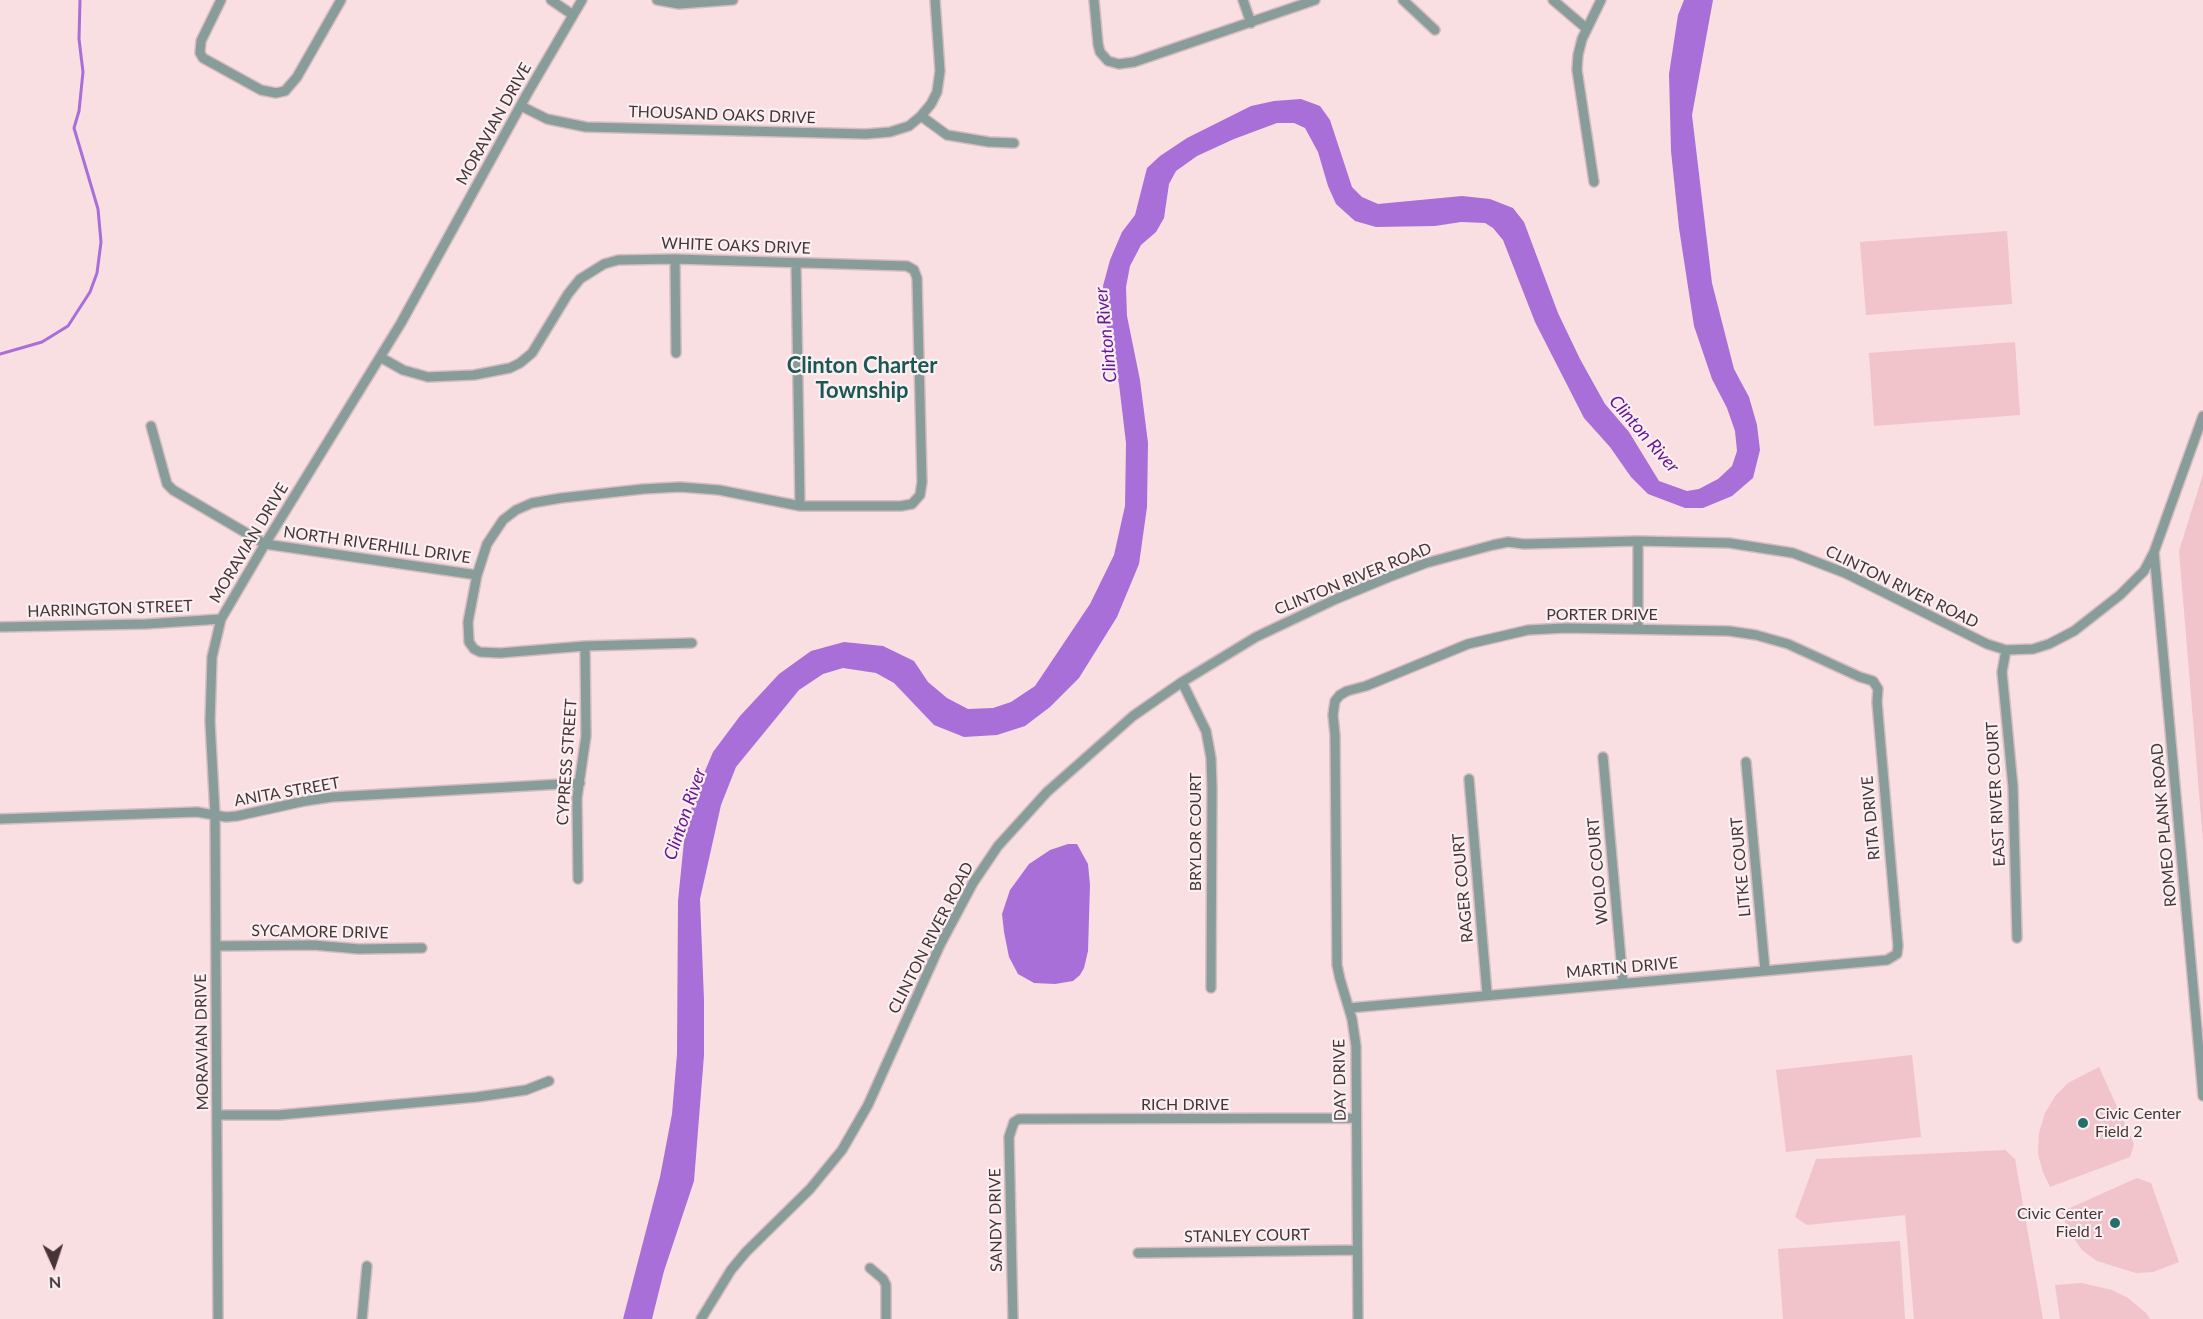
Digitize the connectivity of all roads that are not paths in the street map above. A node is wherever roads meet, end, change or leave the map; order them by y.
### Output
1 (221, 0) edge
2 (341, 0) edge
3 (550, 0) edge
4 (657, 0) edge
5 (733, 0) edge
6 (935, 0) edge
7 (1094, 0) edge
8 (1244, 0) edge
9 (1315, 0) edge
10 (1403, 0) edge
11 (1553, 0) edge
12 (1601, 0) edge
13 (579, 1) edge
14 (699, 1) edge
15 (573, 15) junction
16 (1251, 23) junction
17 (1587, 29) junction
18 (1435, 30) dead end
19 (521, 106) junction
20 (921, 116) junction
21 (1014, 143) dead end
22 (1594, 182) dead end
23 (675, 259) junction
24 (796, 263) junction
25 (676, 353) dead end
26 (380, 357) junction
27 (2203, 416) edge
28 (151, 426) dead end
29 (800, 506) junction
30 (1638, 541) junction
31 (265, 544) junction
32 (2154, 552) junction
33 (477, 575) junction
34 (221, 619) junction
35 (0, 627) edge
36 (1638, 629) junction
37 (692, 643) dead end
38 (585, 646) junction
39 (2006, 650) junction
40 (1874, 681) joint
41 (1182, 682) junction
42 (1335, 700) joint
43 (1603, 757) dead end
44 (1746, 762) dead end
45 (1469, 778) dead end
46 (580, 783) junction
47 (215, 814) junction
48 (0, 819) edge
49 (578, 879) dead end
50 (2017, 938) dead end
51 (216, 946) junction
52 (422, 948) dead end
53 (1896, 954) joint
54 (1765, 970) junction
55 (1623, 983) junction
56 (1211, 988) dead end
57 (1487, 994) junction
58 (1349, 1008) junction
59 (549, 1081) dead end
60 (2203, 1096) edge
61 (218, 1115) junction
62 (1356, 1118) junction
63 (1014, 1122) joint
64 (1357, 1250) junction
65 (1138, 1253) dead end
66 (367, 1266) dead end
67 (870, 1269) dead end
68 (218, 1319) edge
69 (362, 1319) edge
70 (701, 1319) edge
71 (886, 1319) edge
72 (1013, 1319) edge
73 (1358, 1319) edge

1 - 2 street
3 - 15 street
4 - 14 street
5 - 14 street
6 - 20 street
7 - 16 street
8 - 16 street
9 - 16 street
10 - 18 street
11 - 17 street
12 - 17 street
13 - 15 street, MORAVIAN DRIVE
15 - 19 street, MORAVIAN DRIVE
17 - 22 street
19 - 20 street, THOUSAND OAKS DRIVE
19 - 26 street, MORAVIAN DRIVE
20 - 21 street
23 - 24 street, WHITE OAKS DRIVE
23 - 25 street
23 - 26 street, WHITE OAKS DRIVE
24 - 29 street
24 - 29 street, WHITE OAKS DRIVE
26 - 31 street, MORAVIAN DRIVE
27 - 32 street, CLINTON RIVER ROAD
28 - 31 street
29 - 33 street
30 - 36 street
30 - 39 street, CLINTON RIVER ROAD
30 - 41 street, CLINTON RIVER ROAD
31 - 33 street, NORTH RIVERHILL DRIVE
31 - 34 street, MORAVIAN DRIVE
32 - 39 street, CLINTON RIVER ROAD
32 - 60 street, ROMEO PLANK ROAD
33 - 38 street, NORTH RIVERHILL DRIVE
34 - 35 street, HARRINGTON STREET
34 - 47 street, MORAVIAN DRIVE
36 - 40 street, PORTER DRIVE
36 - 42 street, PORTER DRIVE
37 - 38 street, NORTH RIVERHILL DRIVE
38 - 46 street, CYPRESS STREET
39 - 50 street, EAST RIVER COURT
40 - 53 street, RITA DRIVE
41 - 56 street, BRYLOR COURT
41 - 70 street, CLINTON RIVER ROAD
42 - 58 street, DAY DRIVE
43 - 55 street, WOLO COURT
44 - 54 street, LITKE COURT
45 - 57 street, RAGER COURT
46 - 47 street, ANITA STREET
46 - 49 street, CYPRESS STREET
47 - 48 street, ANITA STREET
47 - 51 street, MORAVIAN DRIVE
51 - 52 street, SYCAMORE DRIVE
51 - 61 street, MORAVIAN DRIVE
53 - 54 street, MARTIN DRIVE
54 - 55 street, MARTIN DRIVE
55 - 57 street, MARTIN DRIVE
57 - 58 street, MARTIN DRIVE
58 - 62 street, DAY DRIVE
59 - 61 street
61 - 68 street, MORAVIAN DRIVE
62 - 63 street, RICH DRIVE
62 - 64 street, DAY DRIVE
63 - 72 street, SANDY DRIVE
64 - 65 street, STANLEY COURT
64 - 73 street, DAY DRIVE
66 - 69 street
67 - 71 street

